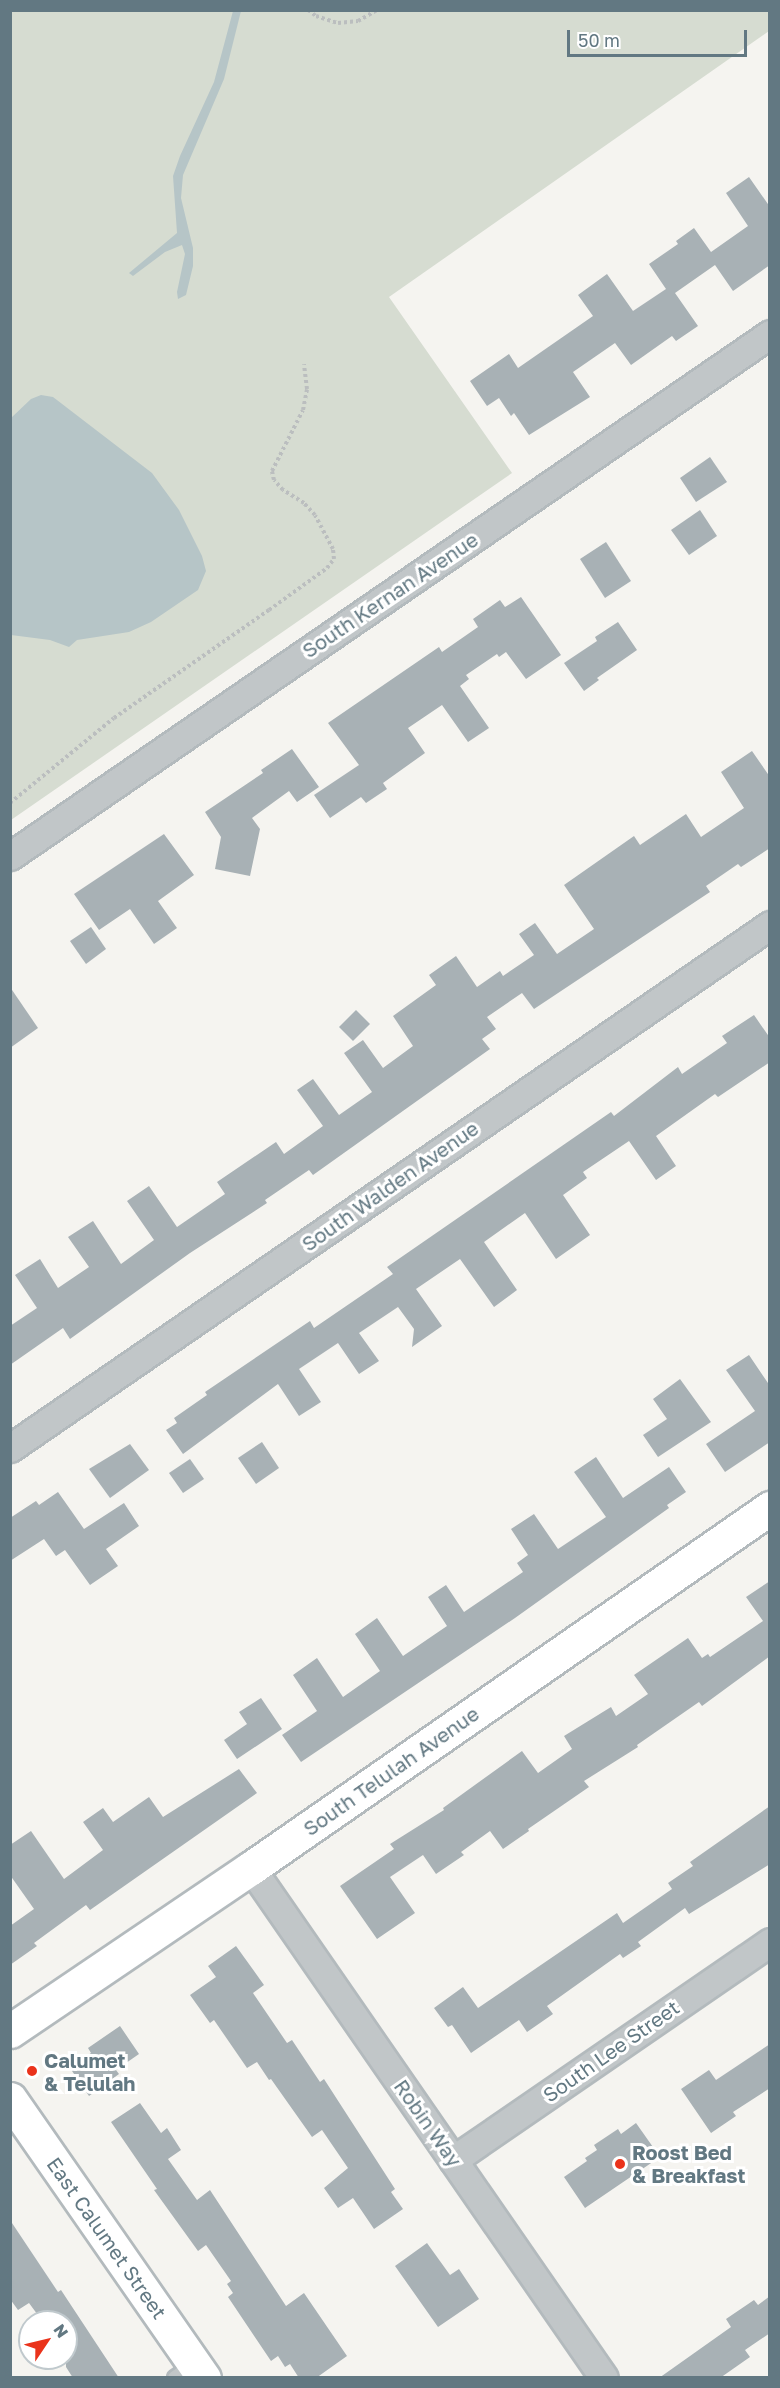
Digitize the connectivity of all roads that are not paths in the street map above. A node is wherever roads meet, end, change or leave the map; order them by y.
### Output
1 (770, 334) edge
2 (10, 856) edge
3 (770, 925) edge
4 (10, 1448) edge
5 (770, 1508) edge
6 (251, 1868) junction
7 (770, 1942) edge
8 (10, 2031) edge
9 (10, 2099) edge
10 (453, 2160) junction
11 (191, 2373) edge
12 (604, 2378) edge

1 - 2 street, South Kernan Avenue
3 - 4 street, South Walden Avenue
5 - 6 street, South Telulah Avenue
6 - 8 street, South Telulah Avenue
6 - 10 street, Robin Way
7 - 10 street, South Lee Street
9 - 11 street, East Calumet Street
10 - 12 street, Robin Way

